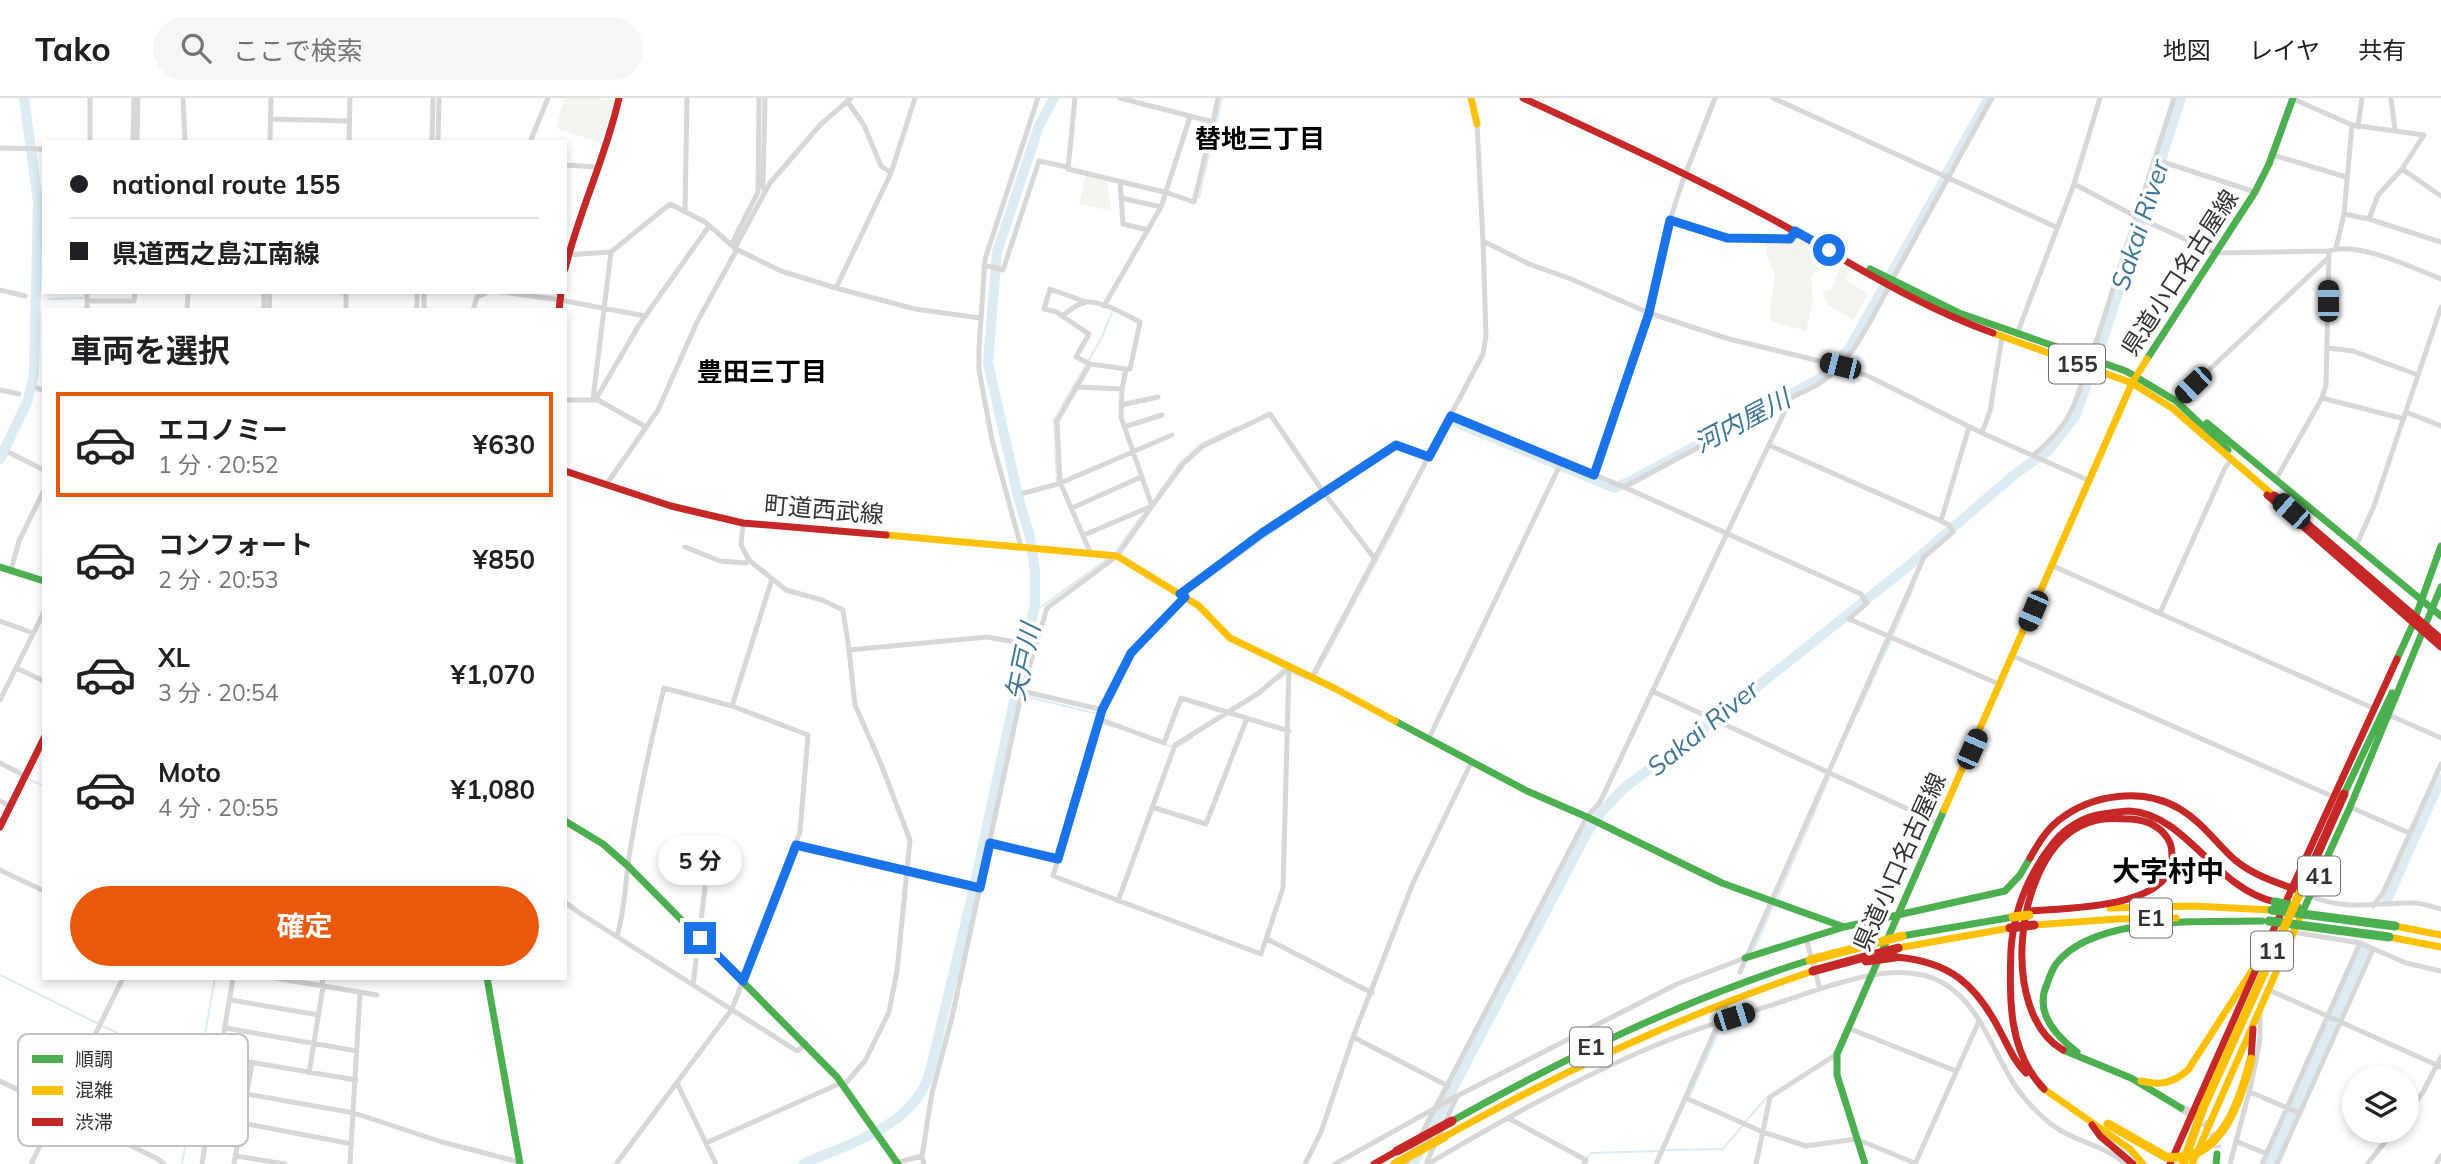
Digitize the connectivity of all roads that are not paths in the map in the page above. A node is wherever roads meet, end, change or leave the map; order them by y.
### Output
1 (90, 98) edge
2 (136, 98) edge
3 (183, 98) edge
4 (271, 98) edge
5 (350, 98) edge
6 (433, 98) edge
7 (439, 98) edge
8 (548, 98) edge
9 (620, 98) edge
10 (687, 98) edge
11 (759, 98) edge
12 (765, 98) edge
13 (915, 98) edge
14 (1038, 98) edge
15 (1075, 98) edge
16 (1120, 98) edge
17 (1150, 98) edge
18 (1219, 98) edge
19 (1471, 98) edge
20 (1523, 98) edge
21 (1715, 98) edge
22 (1773, 98) edge
23 (1992, 98) edge
24 (2100, 98) edge
25 (2174, 98) edge
26 (2292, 98) edge
27 (2362, 98) edge
28 (2391, 98) edge
29 (849, 100) edge
30 (1148, 106) junction
31 (1190, 117) junction
32 (270, 119) junction
33 (349, 121) junction
34 (1213, 122) junction
35 (1476, 124) joint
36 (2355, 126) junction
37 (2395, 130) junction
38 (90, 140) edge
39 (135, 140) edge
40 (185, 140) edge
41 (270, 140) edge
42 (349, 140) edge
43 (432, 140) edge
44 (438, 140) edge
45 (531, 140) edge
46 (0, 148) edge
47 (42, 149) edge
48 (2273, 155) junction
49 (2154, 159) junction
50 (567, 165) edge
51 (598, 167) junction
52 (1067, 167) junction
53 (2402, 169) junction
54 (891, 173) junction
55 (1685, 173) junction
56 (1947, 177) junction
57 (2346, 177) junction
58 (1120, 181) junction
59 (2074, 184) junction
60 (765, 191) junction
61 (2255, 192) junction
62 (1168, 193) junction
63 (2441, 196) edge
64 (1121, 198) junction
65 (1161, 207) junction
66 (685, 211) junction
67 (2344, 214) junction
68 (2135, 216) junction
69 (2369, 219) junction
70 (1670, 220) junction
71 (709, 226) junction
72 (2056, 227) junction
73 (1148, 230) junction
74 (1795, 231) junction
75 (1483, 241) junction
76 (2441, 242) edge
77 (733, 247) junction
78 (2336, 248) junction
79 (611, 252) junction
80 (2215, 253) junction
81 (2329, 254) junction
82 (567, 255) edge
83 (984, 265) junction
84 (2441, 279) edge
85 (1890, 283) junction
86 (836, 288) junction
87 (0, 290) edge
88 (87, 294) edge
89 (132, 294) edge
90 (484, 294) edge
91 (522, 294) edge
92 (25, 296) dead end
93 (87, 300) junction
94 (560, 301) edge
95 (1085, 301) junction
96 (1105, 305) junction
97 (2441, 307) edge
98 (87, 308) edge
99 (474, 308) edge
100 (605, 308) junction
101 (1649, 313) junction
102 (1061, 315) junction
103 (645, 316) junction
104 (980, 318) junction
105 (2017, 334) junction
106 (2003, 337) junction
107 (2328, 348) junction
108 (2088, 363) junction
109 (1090, 364) junction
110 (1840, 366) junction
111 (1126, 369) junction
112 (2418, 375) junction
113 (2134, 380) junction
114 (1077, 387) junction
115 (1122, 389) junction
116 (0, 390) edge
117 (19, 394) dead end
118 (1158, 397) dead end
119 (1791, 398) junction
120 (2322, 398) junction
121 (595, 399) junction
122 (567, 400) edge
123 (2176, 401) junction
124 (1121, 405) junction
125 (2188, 411) junction
126 (2406, 412) junction
127 (1162, 415) dead end
128 (1451, 416) junction
129 (2403, 419) junction
130 (2441, 426) edge
131 (646, 427) junction
132 (1124, 427) junction
133 (1969, 427) junction
134 (1983, 433) junction
135 (1172, 435) dead end
136 (1769, 445) junction
137 (1131, 451) junction
138 (10, 453) dead end
139 (2033, 456) junction
140 (1429, 457) junction
141 (2231, 460) junction
142 (1561, 463) junction
143 (42, 469) edge
144 (567, 472) edge
145 (2247, 474) junction
146 (1594, 475) junction
147 (1141, 477) junction
148 (2276, 479) junction
149 (2090, 481) junction
150 (1059, 483) junction
151 (606, 485) junction
152 (1624, 487) junction
153 (1024, 493) dead end
154 (1324, 493) junction
155 (42, 494) edge
156 (2275, 495) junction
157 (1153, 506) junction
158 (1072, 508) junction
159 (1941, 521) junction
160 (743, 523) junction
161 (1725, 533) junction
162 (1084, 535) junction
163 (2356, 546) junction
164 (2441, 546) edge
165 (685, 547) dead end
166 (1028, 547) junction
167 (1089, 551) junction
168 (1117, 556) junction
169 (1375, 559) junction
170 (749, 560) junction
171 (2053, 566) junction
172 (0, 567) edge
173 (11, 570) junction
174 (772, 579) junction
175 (42, 580) edge
176 (2441, 587) edge
177 (1183, 596) junction
178 (2421, 601) junction
179 (2161, 613) junction
180 (2437, 613) edge
181 (42, 616) edge
182 (0, 621) edge
183 (2413, 624) junction
184 (33, 633) junction
185 (2423, 633) junction
186 (2441, 634) edge
187 (1891, 635) junction
188 (2441, 640) edge
189 (1016, 642) dead end
190 (2441, 647) edge
191 (849, 650) junction
192 (2014, 656) junction
193 (1289, 667) junction
194 (16, 668) junction
195 (1312, 677) junction
196 (42, 680) edge
197 (2001, 685) junction
198 (1022, 691) junction
199 (1652, 691) junction
200 (0, 700) edge
201 (732, 706) junction
202 (2375, 709) junction
203 (1102, 710) junction
204 (1227, 712) junction
205 (2389, 715) junction
206 (1247, 718) junction
207 (1099, 719) junction
208 (1289, 731) junction
209 (1429, 738) junction
210 (2441, 738) edge
211 (42, 742) edge
212 (1472, 761) junction
213 (0, 763) edge
214 (2441, 764) edge
215 (1828, 772) junction
216 (25, 776) junction
217 (2339, 795) junction
218 (0, 801) edge
219 (10, 806) junction
220 (1152, 807) junction
221 (2350, 807) junction
222 (1587, 817) junction
223 (567, 822) edge
224 (1938, 823) junction
225 (0, 827) edge
226 (2409, 833) junction
227 (990, 843) junction
228 (796, 845) junction
229 (1058, 859) junction
230 (628, 866) junction
231 (0, 870) edge
232 (908, 872) junction
233 (705, 888) dead end
234 (979, 888) junction
235 (2292, 888) junction
236 (42, 890) edge
237 (2310, 896) junction
238 (1118, 901) junction
239 (1773, 901) junction
240 (567, 903) edge
241 (2273, 906) junction
242 (2373, 906) junction
243 (2441, 909) edge
244 (2029, 913) junction
245 (1898, 914) junction
246 (2265, 921) junction
247 (1844, 927) junction
248 (2292, 932) junction
249 (2441, 935) edge
250 (617, 936) junction
251 (700, 938) junction
252 (1806, 938) junction
253 (1267, 939) junction
254 (2360, 943) junction
255 (2441, 947) edge
256 (2373, 949) junction
257 (2266, 951) junction
258 (1896, 953) junction
259 (1745, 958) junction
260 (2441, 971) edge
261 (1740, 972) dead end
262 (1870, 975) junction
263 (122, 980) edge
264 (233, 980) edge
265 (286, 980) edge
266 (322, 980) edge
267 (487, 980) edge
268 (743, 981) junction
269 (692, 985) junction
270 (323, 987) junction
271 (1820, 989) junction
272 (2267, 989) junction
273 (360, 993) junction
274 (1372, 993) junction
275 (377, 995) dead end
276 (231, 1000) junction
277 (2260, 1005) junction
278 (1726, 1006) dead end
279 (732, 1009) junction
280 (319, 1015) junction
281 (2329, 1017) junction
282 (2254, 1020) junction
283 (1720, 1021) junction
284 (1979, 1021) junction
285 (2340, 1022) junction
286 (226, 1028) junction
287 (1848, 1028) junction
288 (95, 1034) edge
289 (225, 1034) edge
290 (1353, 1037) junction
291 (314, 1044) junction
292 (806, 1044) junction
293 (357, 1051) junction
294 (1837, 1054) junction
295 (2441, 1058) edge
296 (2094, 1062) junction
297 (248, 1063) edge
298 (252, 1064) junction
299 (2439, 1067) edge
300 (1956, 1071) junction
301 (309, 1073) junction
302 (2132, 1079) junction
303 (356, 1080) junction
304 (1538, 1080) junction
305 (0, 1081) edge
306 (677, 1083) junction
307 (843, 1084) junction
308 (1448, 1086) junction
309 (248, 1088) edge
310 (2044, 1089) junction
311 (18, 1090) edge
312 (2250, 1092) junction
313 (248, 1094) edge
314 (1457, 1096) junction
315 (2419, 1097) edge
316 (1686, 1098) junction
317 (1436, 1108) junction
318 (2181, 1108) tunnel mouth
319 (2287, 1108) junction
320 (354, 1113) junction
321 (2300, 1113) junction
322 (1510, 1119) junction
323 (248, 1124) edge
324 (2092, 1125) junction
325 (1763, 1132) junction
326 (1856, 1139) junction
327 (2238, 1142) junction
328 (706, 1143) junction
329 (2384, 1143) edge
330 (352, 1144) junction
331 (40, 1146) edge
332 (131, 1146) edge
333 (205, 1146) edge
334 (238, 1146) edge
335 (2267, 1154) junction
336 (236, 1156) junction
337 (922, 1156) junction
338 (2441, 1156) edge
339 (519, 1163) edge
340 (896, 1163) edge
341 (1432, 1163) edge
342 (31, 1164) edge
343 (164, 1164) edge
344 (202, 1164) edge
345 (234, 1164) edge
346 (285, 1164) edge
347 (350, 1164) edge
348 (616, 1164) edge
349 (716, 1164) edge
350 (924, 1164) edge
351 (1305, 1164) edge
352 (1335, 1164) edge
353 (1374, 1164) edge
354 (1395, 1164) edge
355 (1406, 1164) edge
356 (1584, 1164) edge
357 (1656, 1164) edge
358 (1756, 1164) edge
359 (1865, 1164) edge
360 (1915, 1164) edge
361 (2125, 1164) edge
362 (2133, 1164) edge
363 (2143, 1164) edge
364 (2170, 1164) edge
365 (2183, 1164) edge
366 (2192, 1164) edge
367 (2230, 1164) edge
368 (2263, 1164) edge
369 (2277, 1164) edge
370 (2367, 1164) edge
371 (2437, 1164) edge

1 - 38 street
2 - 39 street
3 - 40 street
4 - 32 street
5 - 33 street
6 - 43 street
7 - 44 street
8 - 45 street
9 - 51 main road
10 - 66 street
11 - 77 street
12 - 60 street
13 - 54 street
14 - 83 street
15 - 52 street
16 - 30 street
17 - 30 street
18 - 34 street
19 - 35 main road
20 - 55 main road, 155
21 - 55 street
22 - 56 street
23 - 56 street
24 - 59 street
25 - 49 street
26 - 36 street
26 - 48 main road, 県道小口名古屋線
27 - 36 street
28 - 37 street
29 - 54 street
29 - 60 street
30 - 31 street
31 - 34 street
31 - 62 street
32 - 33 street
32 - 41 street
33 - 42 street
34 - 62 street
35 - 75 street
36 - 37 street
36 - 57 street
37 - 53 street
46 - 47 street
48 - 57 street
48 - 61 main road, 県道小口名古屋線
49 - 61 street
49 - 68 street
50 - 51 street
51 - 82 main road
52 - 58 street
52 - 83 street
53 - 63 street
53 - 69 street
54 - 86 street
55 - 70 street
55 - 74 main road, 155
56 - 72 street
56 - 85 street
57 - 67 street
58 - 62 street
58 - 64 street
59 - 68 street
59 - 72 street
60 - 77 street
61 - 80 main road, 県道小口名古屋線
62 - 65 street
64 - 65 street
64 - 73 street
65 - 73 street
66 - 71 street
66 - 79 street
67 - 69 street
67 - 78 street
68 - 80 street
68 - 108 street
69 - 76 street
70 - 74 street
70 - 101 street
71 - 77 street
71 - 103 street
72 - 105 street
73 - 96 street
74 - 85 main road, 155
75 - 101 street
75 - 128 street
77 - 86 street
77 - 131 street
78 - 81 street
78 - 84 street
79 - 82 street
79 - 100 street
80 - 81 street
80 - 113 main road, 県道小口名古屋線
81 - 107 street
81 - 123 street
83 - 104 street
85 - 105 main road, 155
85 - 106 main road, 155
85 - 110 street
86 - 104 street
87 - 92 street
88 - 93 street
89 - 93 street
90 - 99 street
91 - 94 street
93 - 98 street
94 - 100 street
95 - 96 street
95 - 102 street
95 - 102 street
96 - 111 street
97 - 112 street
100 - 103 street
100 - 121 street
101 - 110 street
101 - 146 street
102 - 109 street
103 - 121 street
104 - 166 street
105 - 108 main road, 155
106 - 108 main road, 155
106 - 134 street
107 - 112 street
107 - 120 street
108 - 113 main road, 155
108 - 139 street
109 - 111 street
109 - 114 street
110 - 119 street
110 - 133 street
111 - 115 street
112 - 126 street
113 - 123 main road, 155
113 - 141 main road, 155
113 - 149 main road, 県道小口名古屋線
114 - 115 street
114 - 150 street
115 - 124 street
116 - 117 street
118 - 124 street
119 - 136 street
119 - 152 street
120 - 129 street
120 - 148 street
121 - 122 street
121 - 131 street
123 - 125 main road, 155
124 - 132 street
125 - 148 main road, 155
125 - 156 main road, 155
126 - 129 street
126 - 130 street
127 - 132 street
128 - 140 street
128 - 142 street
129 - 163 street
131 - 151 street
132 - 137 street
133 - 134 street
133 - 159 street
134 - 139 street
135 - 137 street
136 - 159 street
136 - 161 street
137 - 147 street
137 - 150 street
138 - 143 street
139 - 149 street
140 - 154 street
140 - 169 street
141 - 145 main road, 155
141 - 179 street
142 - 146 street
142 - 209 street
144 - 151 main road, 町道西武線
145 - 156 main road, 155
145 - 183 main road, 155
146 - 152 street
147 - 157 street
147 - 158 street
148 - 163 main road, 155
149 - 171 main road, 県道小口名古屋線
150 - 153 street
150 - 158 street
151 - 160 main road, 町道西武線
152 - 161 street
154 - 157 street
154 - 169 street
154 - 177 street
155 - 173 street
156 - 186 main road, 155, bridge
156 - 188 main road, 155, bridge
157 - 162 street
157 - 168 street
158 - 162 street
159 - 187 street
160 - 166 main road, 町道西武線
160 - 170 street
161 - 187 street
161 - 199 street
162 - 167 street
163 - 178 main road, 155
164 - 178 main road, 41
165 - 170 street
166 - 167 main road, 町道西武線
167 - 168 main road, 町道西武線
168 - 177 main road
168 - 198 street
169 - 195 street
170 - 174 street
171 - 179 street
171 - 192 main road, 県道小口名古屋線
172 - 173 main road
173 - 175 main road
174 - 191 street
174 - 201 street
176 - 180 main road, 41
177 - 193 main road
177 - 203 street
178 - 180 main road, 155
178 - 183 main road, 41
179 - 202 street
180 - 185 main road, 41
181 - 184 street
182 - 184 street
183 - 185 main road, 155
183 - 202 main road, 41
184 - 194 street
185 - 190 main road, 155
185 - 205 main road, 41
185 - 217 main road, 11
187 - 197 street
187 - 215 street
189 - 191 street
191 - 232 street
192 - 197 main road, 県道小口名古屋線
192 - 217 street
193 - 195 main road
193 - 204 street
193 - 208 street
194 - 196 street
194 - 200 street
195 - 209 main road
197 - 224 main road, 県道小口名古屋線
198 - 203 street
198 - 227 street
199 - 215 street
199 - 222 street
201 - 228 street
201 - 230 street
202 - 217 main road, 41
203 - 207 street
204 - 206 street
204 - 207 street
204 - 220 street
205 - 210 street
205 - 221 main road, 41
206 - 208 street
206 - 220 street
207 - 229 street
208 - 253 street
209 - 212 main road
211 - 216 main road
212 - 222 main road
212 - 274 street
213 - 216 street
214 - 226 street
215 - 224 street
215 - 239 street
216 - 219 main road
217 - 235 main road, 41
217 - 365 main road, 11, bridge
218 - 219 street
219 - 225 main road
220 - 238 street
221 - 226 street
221 - 237 main road, 41
222 - 239 main road
222 - 308 street
223 - 230 main road
224 - 245 main road, 県道小口名古屋線
226 - 242 street
227 - 229 street
227 - 234 street
228 - 232 street
228 - 268 street
229 - 238 street
230 - 250 street
230 - 251 main road
231 - 236 street
232 - 234 street
232 - 307 street
233 - 251 street
234 - 337 street
235 - 237 main road
235 - 245 main road
235 - 257 main road, 41
237 - 242 street
237 - 248 main road, 41
238 - 253 street
239 - 247 main road
239 - 259 street
240 - 250 street
241 - 244 main road, E1
241 - 249 main road, bridge
241 - 310 main road
242 - 243 street
244 - 296 main road
244 - 304 main road, E1, bridge
245 - 247 main road
245 - 262 main road, 県道小口名古屋線
246 - 255 main road, E1, bridge
246 - 258 main road, E1, bridge
246 - 296 main road
247 - 252 main road
248 - 254 street
248 - 272 main road, 41
250 - 269 street
251 - 268 main road
251 - 269 street
252 - 259 main road
252 - 271 street
253 - 274 street
254 - 256 street
254 - 281 street
256 - 260 street
256 - 285 street
257 - 302 main road
257 - 364 main road, 41
258 - 304 main road, E1, bridge
258 - 310 main road
259 - 261 street
259 - 314 street
262 - 271 street
262 - 284 street
262 - 287 main road, 県道小口名古屋線
263 - 288 street
264 - 276 street
265 - 270 street
266 - 270 street
267 - 339 main road
268 - 279 street
268 - 292 main road
269 - 279 street
270 - 273 street
270 - 280 street
271 - 283 street
272 - 277 main road, 41
272 - 281 street
273 - 275 street
273 - 293 street
274 - 290 street
276 - 280 street
276 - 286 street
277 - 282 main road, 41
277 - 312 street
278 - 283 street
279 - 292 street
279 - 306 street
280 - 291 street
281 - 285 street
281 - 319 street
282 - 324 main road, bridge
282 - 366 main road, 41
283 - 316 street
283 - 322 street
284 - 300 street
284 - 361 street
285 - 299 street
285 - 321 street
286 - 289 street
286 - 291 street
287 - 294 main road, 県道小口名古屋線
287 - 300 street
290 - 308 street
290 - 351 street
291 - 293 street
291 - 301 street
292 - 307 main road
293 - 303 street
294 - 325 street
294 - 326 main road, 県道小口名古屋線
295 - 299 street
296 - 302 main road
297 - 298 street
298 - 301 street
298 - 309 street
299 - 315 street
300 - 360 street
301 - 303 street
302 - 318 main road
303 - 320 street
304 - 353 main road, E1, bridge
304 - 354 main road, E1, bridge
305 - 311 street
306 - 328 street
306 - 348 street
307 - 328 street
307 - 340 main road
308 - 317 street
310 - 324 main road
312 - 319 street
312 - 327 street
313 - 320 street
314 - 317 street
314 - 341 street
316 - 325 street
316 - 357 street
317 - 352 street
317 - 355 street
319 - 321 street
319 - 335 street
320 - 330 street
320 - 339 street
321 - 369 street
322 - 341 street
322 - 356 street
323 - 330 street
324 - 362 main road
324 - 363 main road
325 - 326 street
325 - 358 street
326 - 359 main road, 県道小口名古屋線
326 - 360 street
327 - 335 street
327 - 367 street
328 - 349 street
329 - 370 street
330 - 347 street
331 - 342 street
332 - 343 street
333 - 344 street
334 - 336 street
335 - 368 street
336 - 345 street
336 - 346 street
337 - 340 street
337 - 350 street
338 - 371 street

